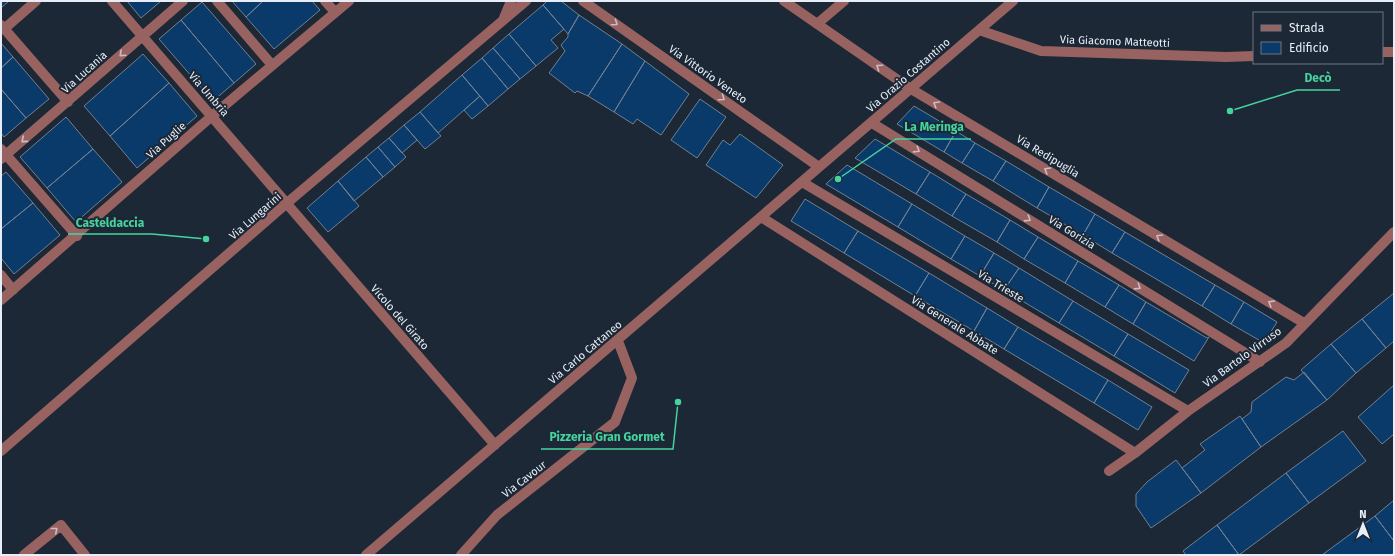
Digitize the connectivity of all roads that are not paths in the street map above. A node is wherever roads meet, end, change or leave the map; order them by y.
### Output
1 (36, 1) edge
2 (112, 1) edge
3 (183, 1) edge
4 (217, 1) edge
5 (326, 1) edge
6 (349, 1) edge
7 (511, 1) edge
8 (526, 1) edge
9 (583, 1) edge
10 (784, 1) edge
11 (844, 1) edge
12 (1013, 1) edge
13 (335, 12) junction
14 (504, 20) junction
15 (817, 24) junction
16 (2, 27) edge
17 (979, 30) junction
18 (142, 36) junction
19 (1383, 52) edge
20 (1394, 52) edge
21 (1253, 56) edge
22 (272, 64) junction
23 (911, 89) junction
24 (68, 102) junction
25 (212, 116) junction
26 (872, 122) junction
27 (3, 154) edge
28 (819, 167) junction
29 (802, 182) junction
30 (287, 203) junction
31 (761, 217) junction
32 (1394, 232) edge
33 (76, 236) junction
34 (1, 275) edge
35 (13, 290) junction
36 (1, 300) edge
37 (1304, 323) junction
38 (618, 341) junction
39 (1260, 362) junction
40 (1188, 411) junction
41 (494, 445) junction
42 (1, 451) edge
43 (1135, 453) junction
44 (1109, 471) dead end
45 (24, 555) edge
46 (86, 555) edge
47 (366, 555) edge
48 (461, 555) edge

1 - 16 street
2 - 18 street, Via Umbria
3 - 18 street, Via Lucania
4 - 22 street
5 - 13 street
6 - 13 street, Via Puglie
7 - 14 street
8 - 14 street, Via Lungarini
9 -> 28 street, Via Vittorio Veneto
10 - 15 street, Via Redipuglia
11 - 15 street
12 - 17 street, Via Orazio Costantino
13 - 22 street, Via Puglie
14 - 30 street, Via Lungarini
23 -> 15 street, Via Redipuglia
16 - 24 street
17 - 21 street, Via Giacomo Matteotti
17 - 23 street, Via Orazio Costantino
18 -> 24 street, Via Lucania
18 - 25 street, Via Umbria
19 - 20 street
22 - 25 street, Via Puglie
23 - 26 street, Via Orazio Costantino
37 -> 23 street, Via Redipuglia
24 -> 27 street, Via Lucania
25 - 30 street, Via Umbria
25 - 33 street, Via Puglie
26 - 28 street, Via Orazio Costantino
26 -> 39 street, Via Gorizia
27 - 33 street
28 - 29 street, Via Carlo Cattaneo
29 - 31 street, Via Carlo Cattaneo
29 - 40 street, Via Trieste
30 - 41 street, Vicolo del Girato
30 - 42 street, Via Lungarini
31 - 38 street, Via Carlo Cattaneo
31 - 43 street, Via Generale Abbate
32 - 37 street, Via Bartolo Virruso
33 - 35 street, Via Puglie
34 - 35 street
35 - 36 street, Via Puglie
37 - 39 street, Via Bartolo Virruso
38 - 41 street, Via Carlo Cattaneo
38 - 48 street, Via Cavour
39 - 40 street, Via Bartolo Virruso
40 - 43 street, Via Bartolo Virruso
41 - 47 street, Via Carlo Cattaneo
43 - 44 street, Via Bartolo Virruso
45 -> 46 street

